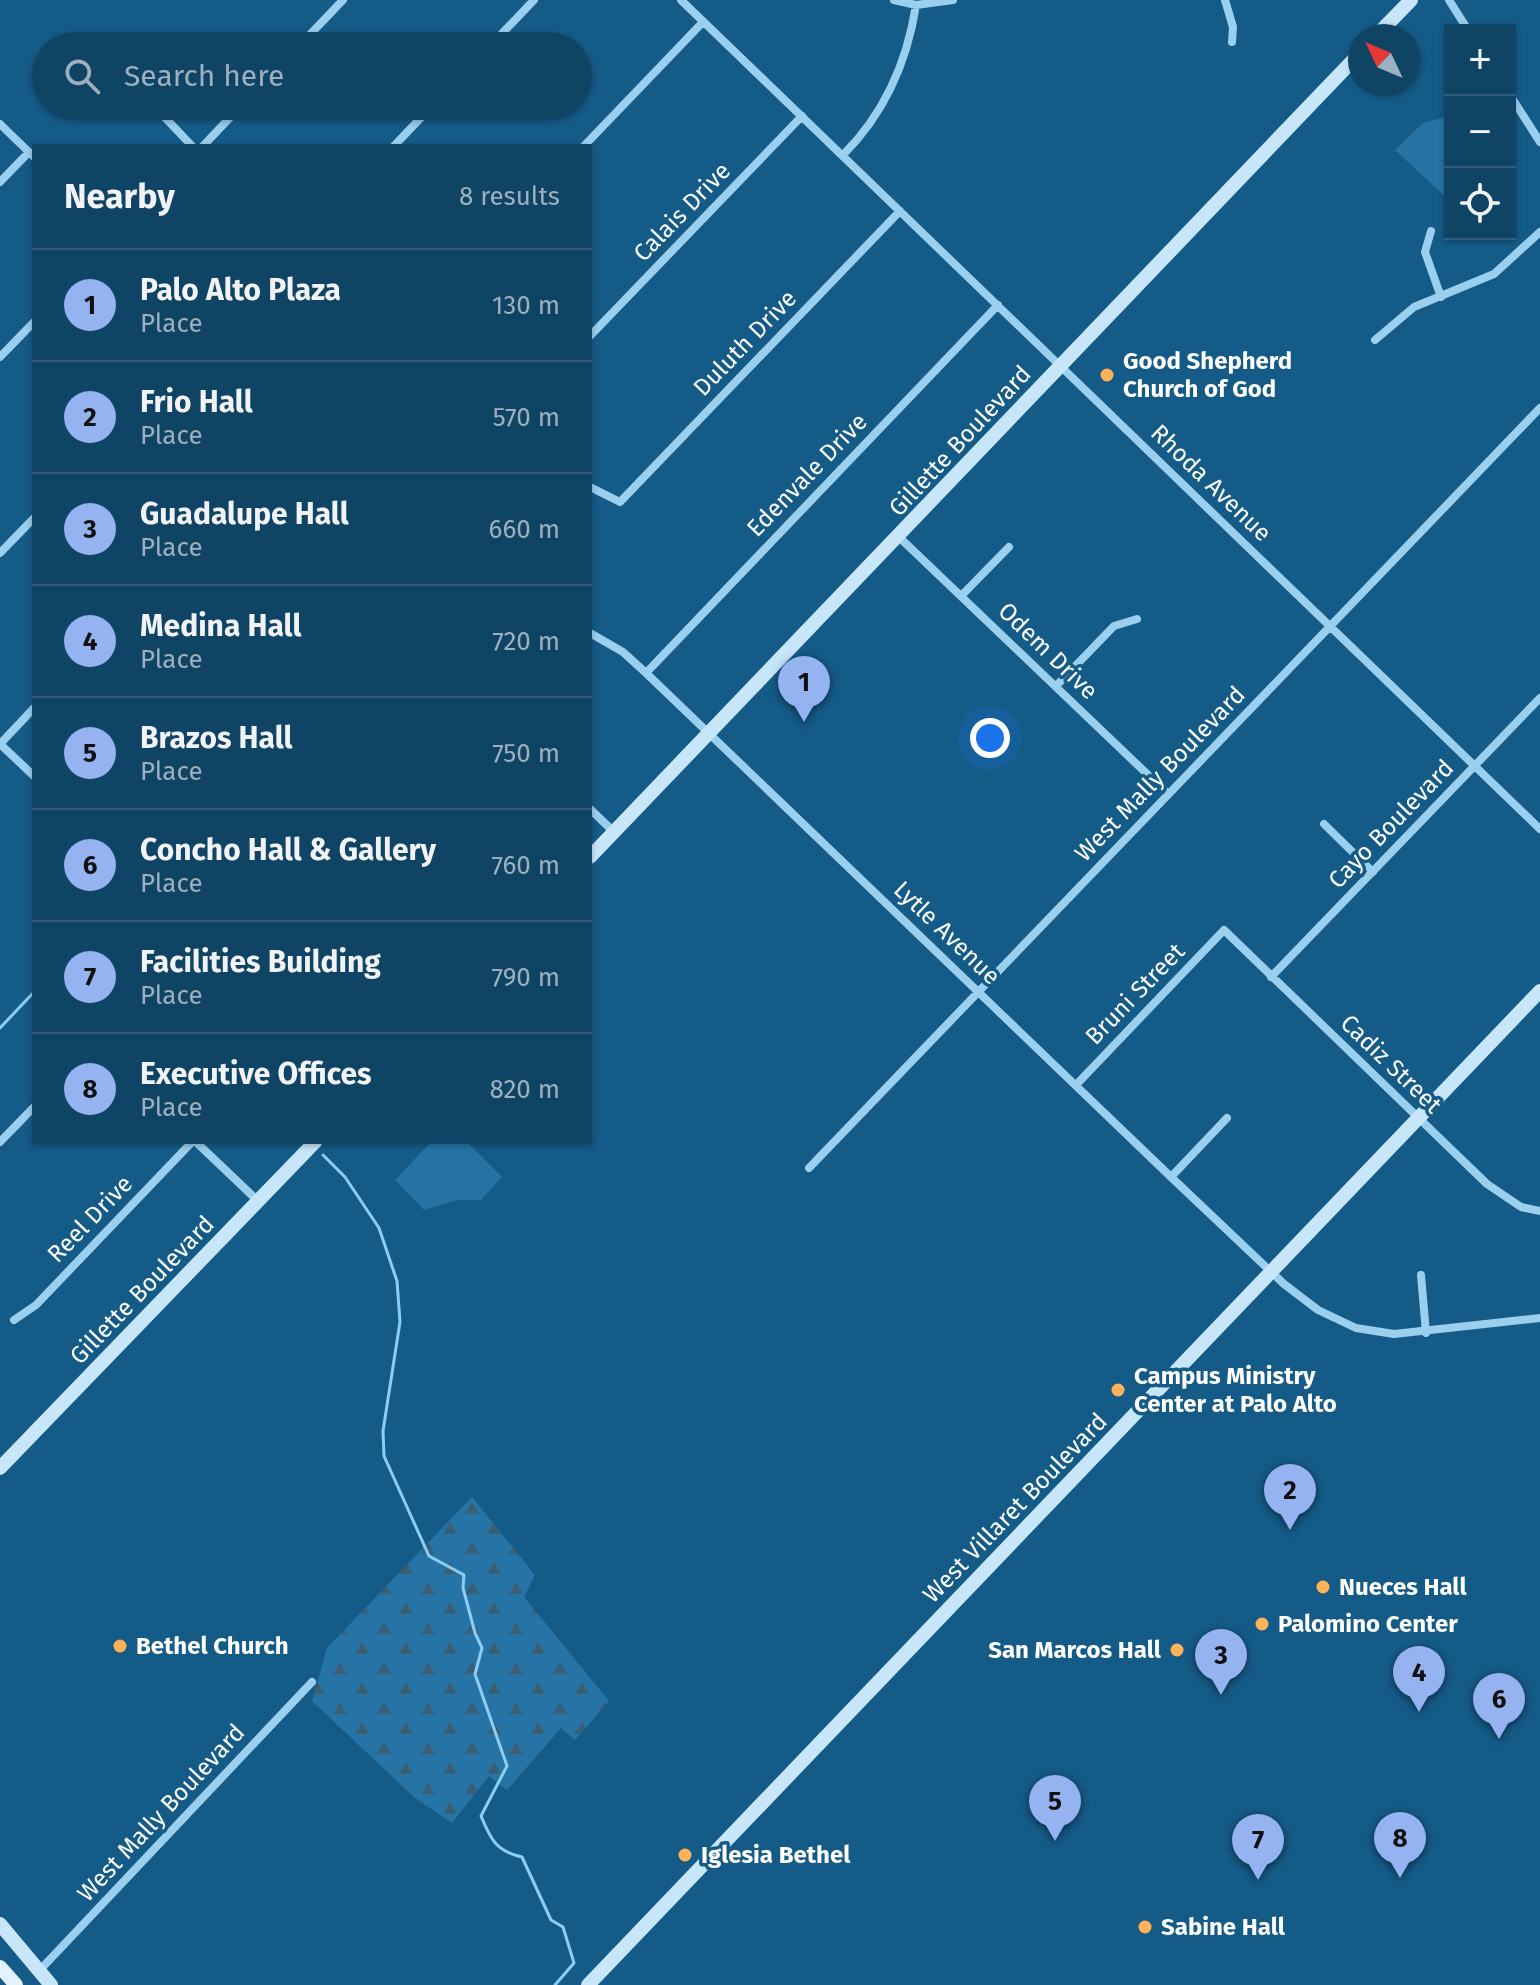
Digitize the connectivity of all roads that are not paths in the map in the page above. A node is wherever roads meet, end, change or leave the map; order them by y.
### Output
1 (343, 0) edge
2 (534, 0) edge
3 (681, 0) edge
4 (894, 0) edge
5 (953, 0) edge
6 (1225, 0) edge
7 (1411, 0) edge
8 (1449, 0) edge
9 (916, 5) junction
10 (703, 22) junction
11 (1388, 24) edge
12 (1464, 24) edge
13 (312, 32) edge
14 (503, 32) edge
15 (1232, 42) dead end
16 (1348, 66) edge
17 (1511, 96) edge
18 (802, 116) junction
19 (167, 120) edge
20 (228, 120) edge
21 (419, 120) edge
22 (0, 124) edge
23 (1540, 142) edge
24 (190, 144) edge
25 (205, 144) edge
26 (396, 144) edge
27 (586, 144) edge
28 (31, 155) edge
29 (843, 155) junction
30 (0, 182) edge
31 (900, 211) junction
32 (1431, 231) dead end
33 (1540, 232) edge
34 (1441, 297) junction
35 (998, 305) junction
36 (32, 324) edge
37 (592, 334) edge
38 (1375, 340) dead end
39 (0, 357) edge
40 (1061, 366) junction
41 (1540, 408) edge
42 (592, 488) edge
43 (32, 520) edge
44 (899, 537) junction
45 (1009, 547) dead end
46 (0, 553) edge
47 (962, 595) junction
48 (1137, 619) dead end
49 (1330, 626) junction
50 (592, 634) edge
51 (646, 673) junction
52 (1056, 686) junction
53 (1540, 698) edge
54 (32, 710) edge
55 (709, 732) junction
56 (0, 744) edge
57 (1475, 766) junction
58 (32, 774) edge
59 (1168, 794) junction
60 (592, 811) edge
61 (1324, 824) dead end
62 (1540, 829) edge
63 (614, 832) junction
64 (592, 855) edge
65 (1373, 872) junction
66 (1224, 930) joint
67 (1271, 977) junction
68 (979, 991) junction
69 (1540, 991) edge
70 (1076, 1085) junction
71 (32, 1109) edge
72 (1418, 1117) junction
73 (1227, 1118) dead end
74 (0, 1142) edge
75 (192, 1144) edge
76 (196, 1144) edge
77 (313, 1144) edge
78 (809, 1168) dead end
79 (1171, 1177) junction
80 (258, 1201) junction
81 (1540, 1211) edge
82 (1271, 1271) junction
83 (1421, 1275) dead end
84 (1540, 1318) edge
85 (14, 1320) dead end
86 (1426, 1333) junction
87 (0, 1468) edge
88 (312, 1682) dead end
89 (0, 1924) edge
90 (0, 1967) edge
91 (39, 1971) junction
92 (16, 1985) edge
93 (51, 1985) edge
94 (588, 1985) edge

1 - 13 street
2 - 14 street
3 - 10 street, Rhoda Avenue
4 - 9 street
5 - 9 street
6 - 15 street
7 - 11 main road
8 - 12 street
9 - 29 street
10 - 18 street, Rhoda Avenue
10 - 27 street
16 - 40 main road, Gillette Boulevard
17 - 23 street
18 - 29 street, Rhoda Avenue
18 - 37 street, Calais Drive
19 - 24 street
20 - 25 street
21 - 26 street
22 - 28 street
28 - 30 street
29 - 31 street, Rhoda Avenue
31 - 35 street, Rhoda Avenue
31 - 42 street, Duluth Drive
32 - 34 street
33 - 34 street
34 - 38 street
35 - 40 street, Rhoda Avenue
35 - 51 street, Edenvale Drive
36 - 39 street
40 - 44 main road, Gillette Boulevard
40 - 49 street, Rhoda Avenue
41 - 49 street, West Mally Boulevard
43 - 46 street
44 - 47 street, Odem Drive
44 - 55 main road, Gillette Boulevard
45 - 47 street
47 - 52 street, Odem Drive
48 - 52 street
49 - 57 street, Rhoda Avenue
49 - 59 street, West Mally Boulevard
50 - 51 street, Lytle Avenue
51 - 55 street, Lytle Avenue
52 - 59 street, Odem Drive
53 - 57 street, Cayo Boulevard
54 - 56 street
55 - 63 main road, Gillette Boulevard
55 - 68 street, Lytle Avenue
56 - 58 street
57 - 62 street, Rhoda Avenue
57 - 65 street, Cayo Boulevard
59 - 68 street, West Mally Boulevard
60 - 63 street
61 - 65 street
63 - 64 main road, Gillette Boulevard
65 - 67 street, Cayo Boulevard
66 - 67 street, Cadiz Street
66 - 70 street, Bruni Street
67 - 72 street, Cadiz Street
68 - 70 street, Lytle Avenue
68 - 78 street, West Mally Boulevard
69 - 72 main road, West Villaret Boulevard
70 - 79 street, Lytle Avenue
71 - 74 street
72 - 81 street, Cadiz Street
72 - 82 main road, West Villaret Boulevard
73 - 79 street
75 - 85 street, Reel Drive
76 - 80 street
77 - 80 main road, Gillette Boulevard
79 - 82 street, Lytle Avenue
80 - 87 main road, Gillette Boulevard
82 - 86 street, Lytle Avenue
82 - 94 main road, West Villaret Boulevard
83 - 86 street
84 - 86 street, Lytle Avenue
88 - 91 street, West Mally Boulevard
89 - 91 main road
90 - 92 main road
91 - 93 main road

